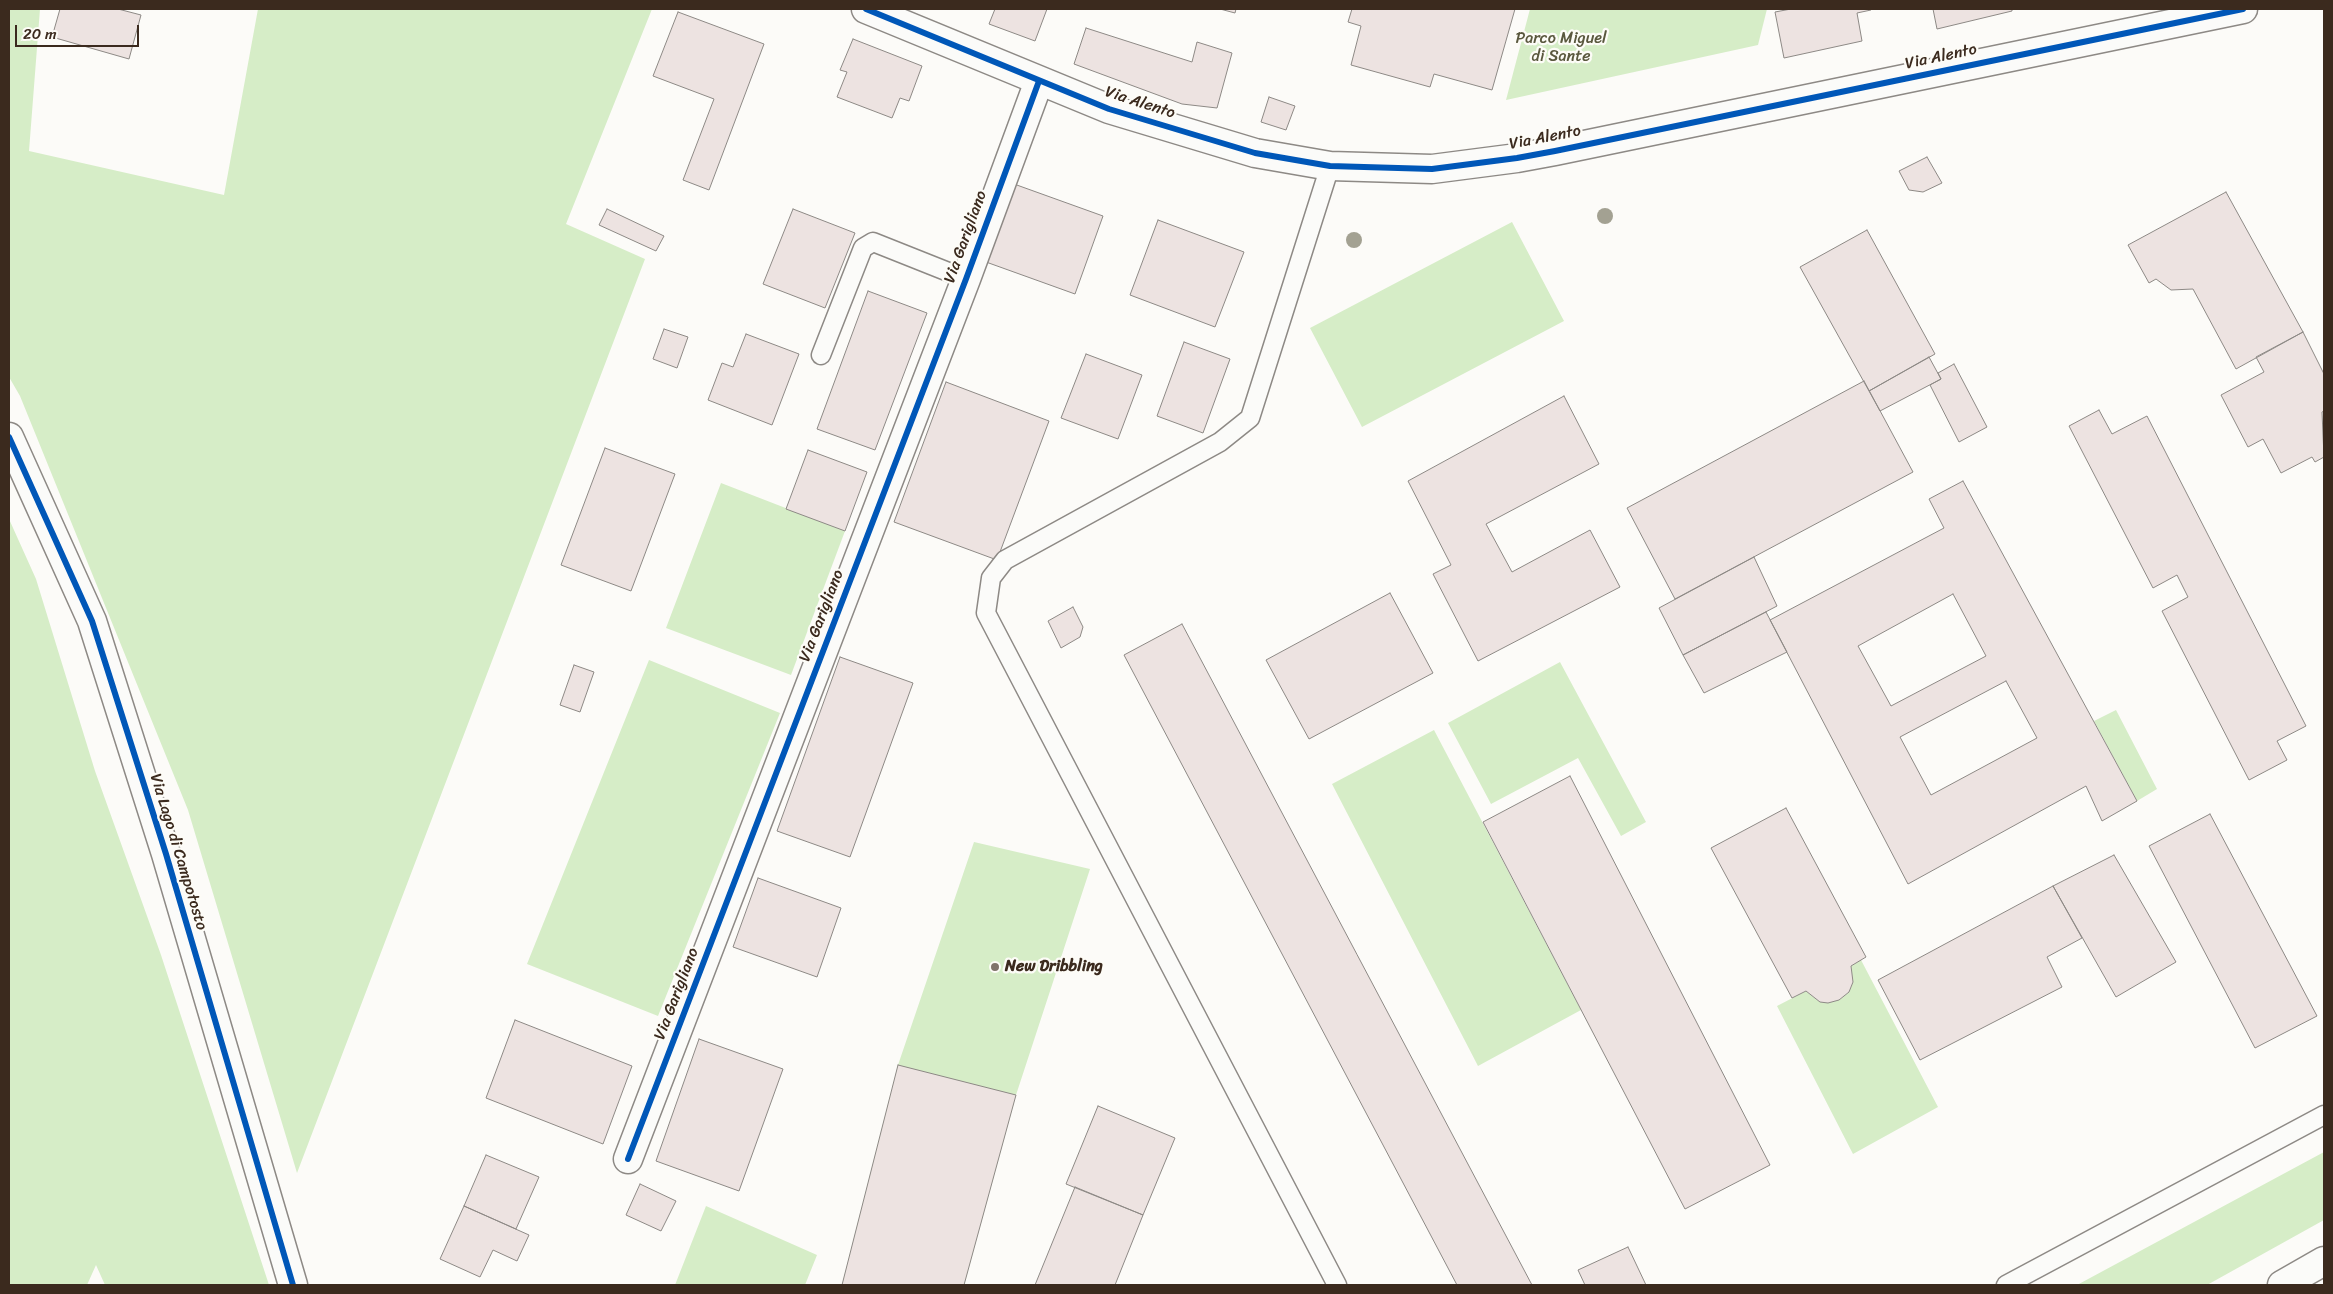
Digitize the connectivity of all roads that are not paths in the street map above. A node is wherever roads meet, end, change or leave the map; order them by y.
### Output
1 (866, 9) edge
2 (2243, 9) edge
3 (1039, 81) junction
4 (1330, 166) junction
5 (966, 279) junction
6 (821, 355) dead end
7 (9, 437) edge
8 (2324, 1115) edge
9 (628, 1159) dead end
10 (2324, 1261) edge
11 (293, 1285) edge
12 (1337, 1285) edge
13 (2006, 1285) edge
14 (2282, 1285) edge

1 - 3 street, Via Alento
2 - 4 street, Via Alento
3 - 4 street, Via Alento
3 - 5 street, Via Garigliano
4 - 12 lane
5 - 6 lane
5 - 9 street, Via Garigliano
7 - 11 street, Via Lago di Campotosto
8 - 13 lane
10 - 14 street

